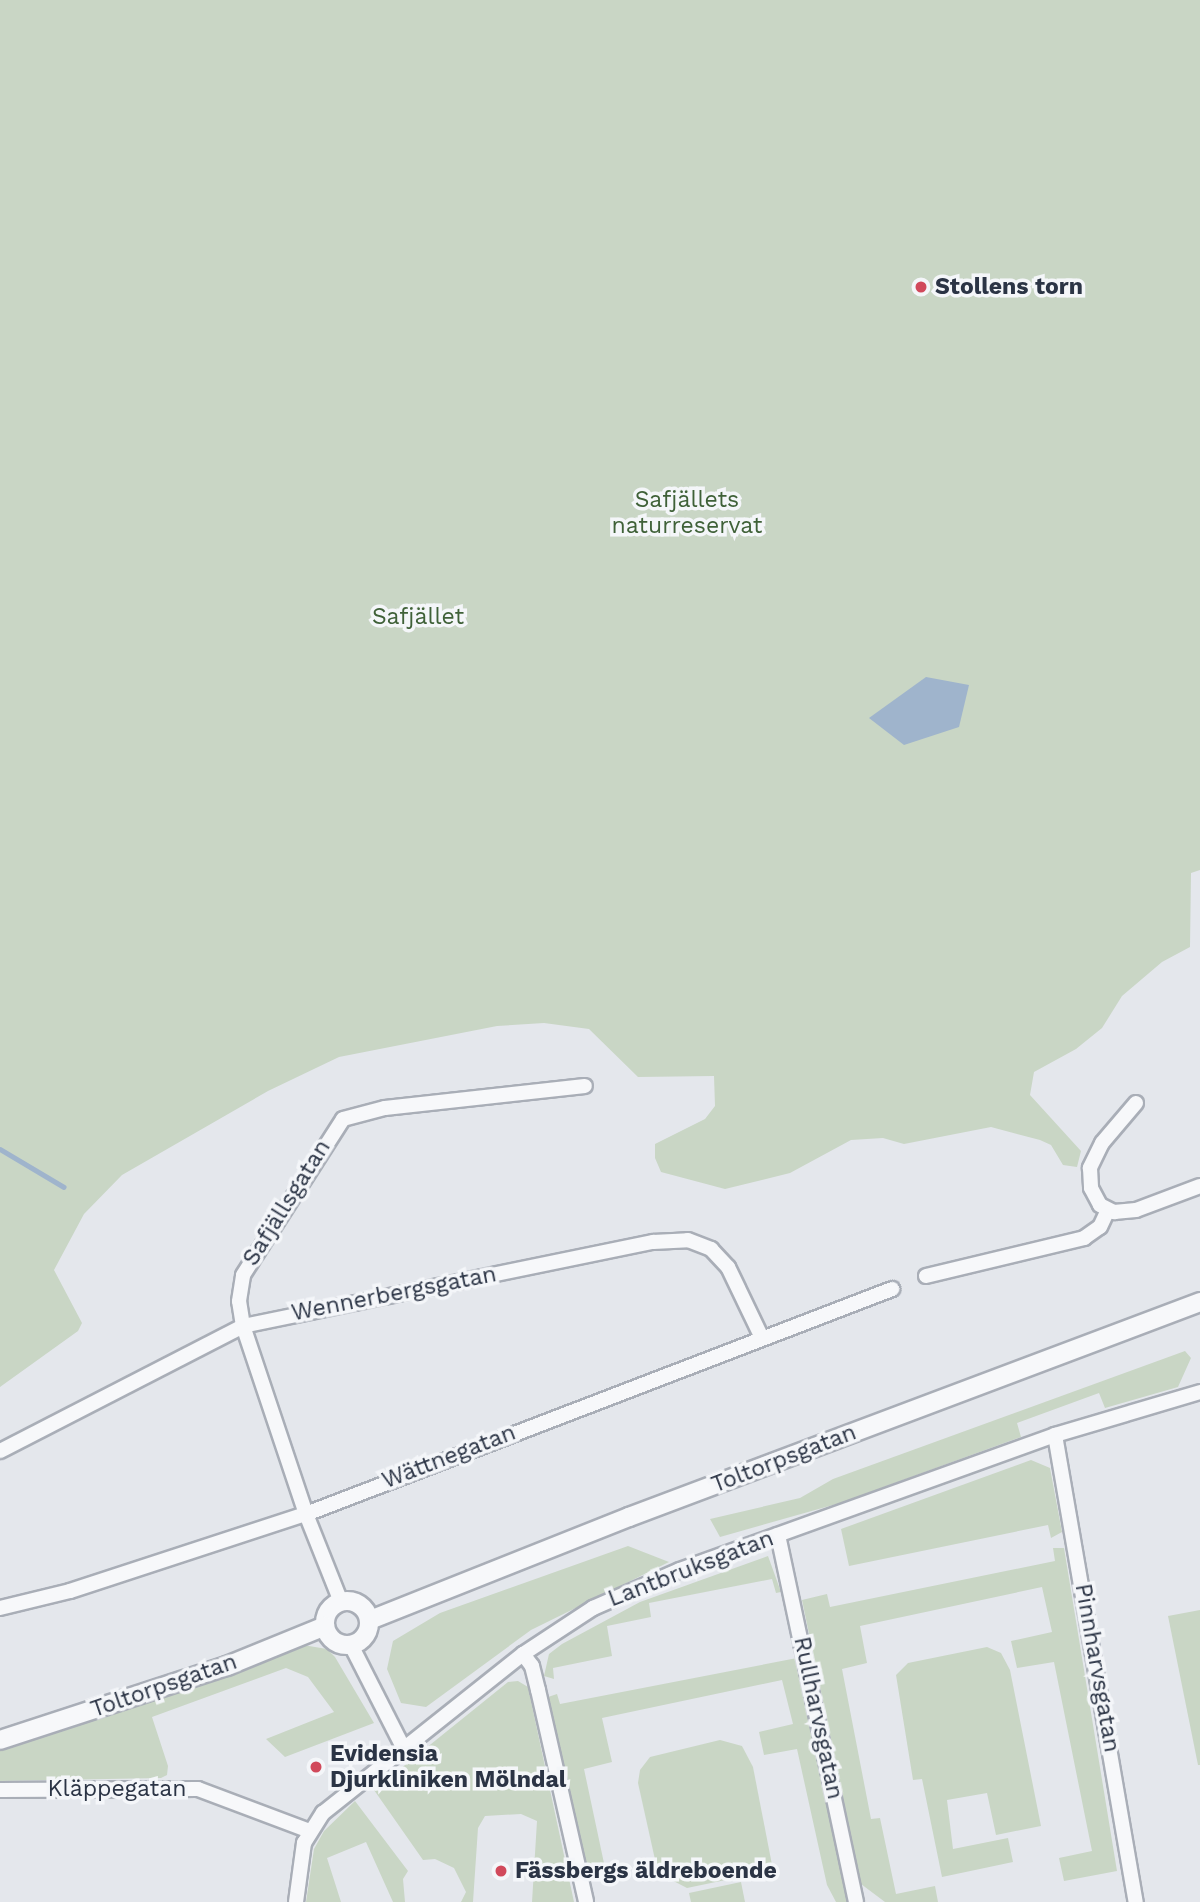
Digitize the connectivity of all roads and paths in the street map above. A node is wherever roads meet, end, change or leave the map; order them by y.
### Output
1 (585, 1086) dead end
2 (1136, 1103) dead end
3 (1200, 1186) edge
4 (1108, 1210) junction
5 (926, 1276) dead end
6 (892, 1289) dead end
7 (1200, 1302) edge
8 (243, 1326) junction
9 (762, 1338) junction
10 (1200, 1392) edge
11 (1055, 1435) junction
12 (0, 1451) edge
13 (306, 1514) junction
14 (778, 1535) junction
15 (341, 1602) junction
16 (0, 1608) edge
17 (370, 1620) junction
18 (325, 1626) junction
19 (351, 1646) junction
20 (523, 1654) junction
21 (0, 1740) edge
22 (403, 1747) junction
23 (0, 1790) edge
24 (310, 1831) junction
25 (296, 1902) edge
26 (586, 1902) edge
27 (856, 1902) edge
28 (1136, 1902) edge

1 - 8 street, Safjällsgatan
2 - 4 street
3 - 4 street
4 - 5 street
6 - 9 street, Wättnegatan
7 - 17 street, Toltorpsgatan
8 - 9 street, Wennerbergsgatan
8 - 12 street, Wennerbergsgatan
8 - 13 street, Safjällsgatan
9 - 13 street, Wättnegatan
10 - 11 street, Lantbruksgatan
11 - 14 street, Lantbruksgatan
11 - 28 street, Pinnharvsgatan
13 - 15 street, Safjällsgatan
13 - 16 street, Wättnegatan
14 - 20 street, Lantbruksgatan
14 - 27 street, Rullharvsgatan
15 - 17 street
15 - 18 street
17 - 19 street
18 - 19 street
18 - 21 street, Toltorpsgatan
19 - 22 street
20 - 22 street, Lantbruksgatan
20 - 26 street
22 - 24 street, Lantbruksgatan
23 - 24 street, Kläppegatan
24 - 25 street, Lantbruksgatan

